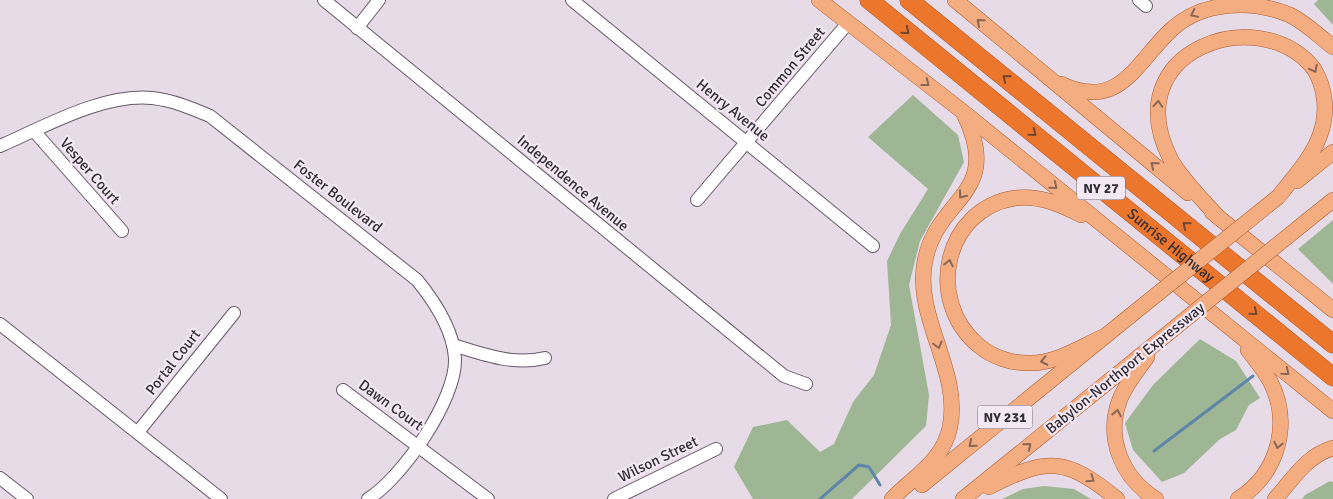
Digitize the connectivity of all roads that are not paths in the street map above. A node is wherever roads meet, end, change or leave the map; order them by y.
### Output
1 (324, 0) edge
2 (379, 0) edge
3 (572, 0) edge
4 (819, 0) edge
5 (869, 0) edge
6 (909, 0) edge
7 (954, 0) edge
8 (848, 23) junction
9 (358, 28) junction
10 (1333, 47) edge
11 (1044, 76) junction
12 (962, 111) junction
13 (34, 131) junction
14 (748, 143) junction
15 (0, 146) edge
16 (1333, 152) edge
17 (1278, 197) junction
18 (697, 200) dead end
19 (1332, 202) edge
20 (1219, 218) junction
21 (1107, 228) junction
22 (122, 231) dead end
23 (873, 246) dead end
24 (1329, 305) edge
25 (234, 313) dead end
26 (0, 324) edge
27 (1234, 331) junction
28 (1105, 336) junction
29 (1161, 339) junction
30 (1333, 344) edge
31 (453, 345) junction
32 (545, 358) dead end
33 (1333, 377) edge
34 (806, 384) dead end
35 (343, 390) dead end
36 (1333, 411) edge
37 (138, 432) junction
38 (419, 446) junction
39 (1333, 448) edge
40 (716, 449) dead end
41 (0, 478) edge
42 (26, 499) edge
43 (221, 499) edge
44 (368, 499) edge
45 (488, 499) edge
46 (614, 499) edge
47 (892, 499) edge
48 (904, 499) edge
49 (964, 499) edge
50 (1117, 499) edge
51 (1156, 499) edge
52 (1238, 499) edge
53 (1275, 499) edge

1 - 9 street, Independence Avenue
2 - 9 street
3 - 14 street, Henry Avenue
4 - 8 main road, Sunrise Highway
5 -> 33 highway, Sunrise Highway / NY 27
30 -> 6 highway, Sunrise Highway / NY 27
11 -> 7 main road
8 -> 12 main road, Sunrise Highway
8 - 14 street, Common Street
9 - 34 street, Independence Avenue
10 -> 11 main road
20 -> 11 main road
12 -> 21 main road, Sunrise Highway
12 -> 47 main road
13 - 15 street, Foster Boulevard
13 - 22 street, Vesper Court
13 - 31 street, Foster Boulevard
14 - 18 street, Common Street
14 - 23 street, Henry Avenue
16 - 17 main road, NY 231
20 -> 17 main road
17 - 28 main road, NY 231, bridge
19 - 29 main road, Babylon-Northport Expressway / NY 231, bridge
20 - 24 main road
21 - 27 main road, Sunrise Highway
28 -> 21 main road
25 - 37 street, Portal Court
26 - 37 street
27 -> 36 main road
27 -> 52 main road
28 -> 48 main road, NY 231
49 -> 29 main road, Babylon-Northport Expressway / NY 231
51 -> 29 main road
31 - 32 street
31 - 38 street, Foster Boulevard
35 - 38 street, Dawn Court
37 - 43 street
38 - 44 street, Foster Boulevard
38 - 45 street, Dawn Court
39 - 53 main road
40 - 46 street, Wilson Street
41 - 42 street
49 -> 50 main road

